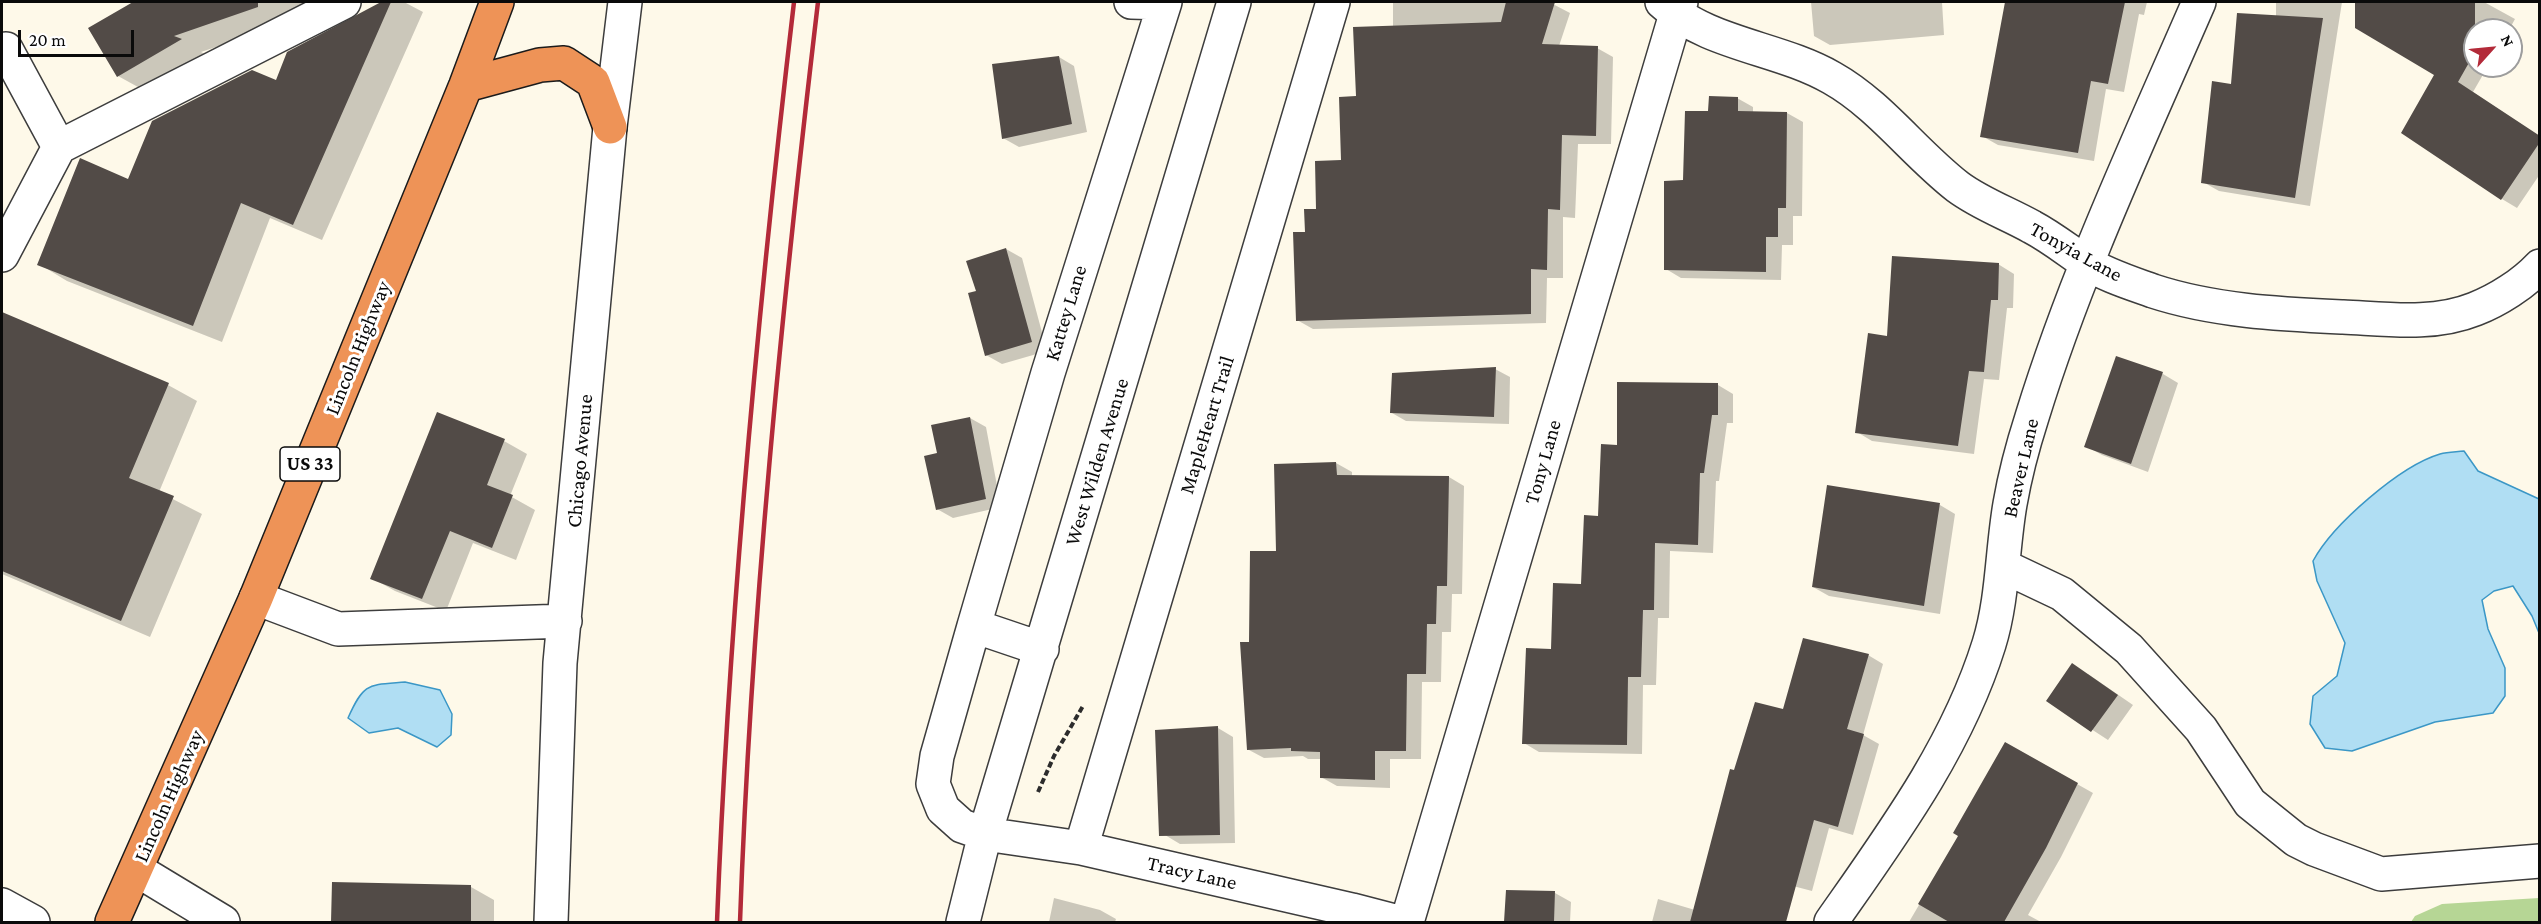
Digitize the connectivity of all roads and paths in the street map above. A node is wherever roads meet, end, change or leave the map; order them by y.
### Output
1 (344, 2) edge
2 (497, 2) edge
3 (625, 2) edge
4 (1131, 2) edge
5 (1164, 2) edge
6 (1234, 2) edge
7 (1333, 2) edge
8 (2199, 2) edge
9 (1673, 6) edge
10 (2, 51) edge
11 (466, 85) junction
12 (610, 127) junction
13 (59, 147) junction
14 (2, 255) edge
15 (2086, 263) junction
16 (2540, 266) edge
17 (2003, 566) junction
18 (256, 598) junction
19 (565, 621) junction
20 (974, 626) junction
21 (1042, 649) junction
22 (985, 834) junction
23 (1081, 848) junction
24 (2540, 861) edge
25 (137, 870) junction
26 (2, 905) edge
27 (33, 922) edge
28 (112, 922) edge
29 (223, 922) edge
30 (551, 922) edge
31 (963, 922) edge
32 (1398, 922) edge
33 (1407, 922) edge
34 (1831, 922) edge

1 - 13 street
2 - 11 highway, Lincoln Highway / US 33
3 - 12 street, Chicago Avenue
4 - 5 street, Kattey Lane
5 - 20 street, Kattey Lane
6 - 21 street, West Wilden Avenue
7 - 23 street, MapleHeart Trail
8 - 15 street, Beaver Lane
9 - 15 street, Tonyia Lane
9 - 33 street, Tony Lane
10 - 13 street
11 - 12 highway
11 - 18 highway, Lincoln Highway / US 33
12 - 19 street, Chicago Avenue
13 - 14 street
15 - 16 street, Tonyia Lane
15 - 17 street, Beaver Lane
17 - 24 street
17 - 34 street, Beaver Lane
18 - 19 street
18 - 25 highway, Lincoln Highway / US 33
19 - 30 street, Chicago Avenue
20 - 21 street
20 - 22 street, Kattey Lane
21 - 22 street, West Wilden Avenue
22 - 23 street, Tracy Lane
22 - 31 street, West Wilden Avenue
23 - 32 street, Tracy Lane
25 - 28 highway, Lincoln Highway / US 33
25 - 29 street
26 - 27 street

